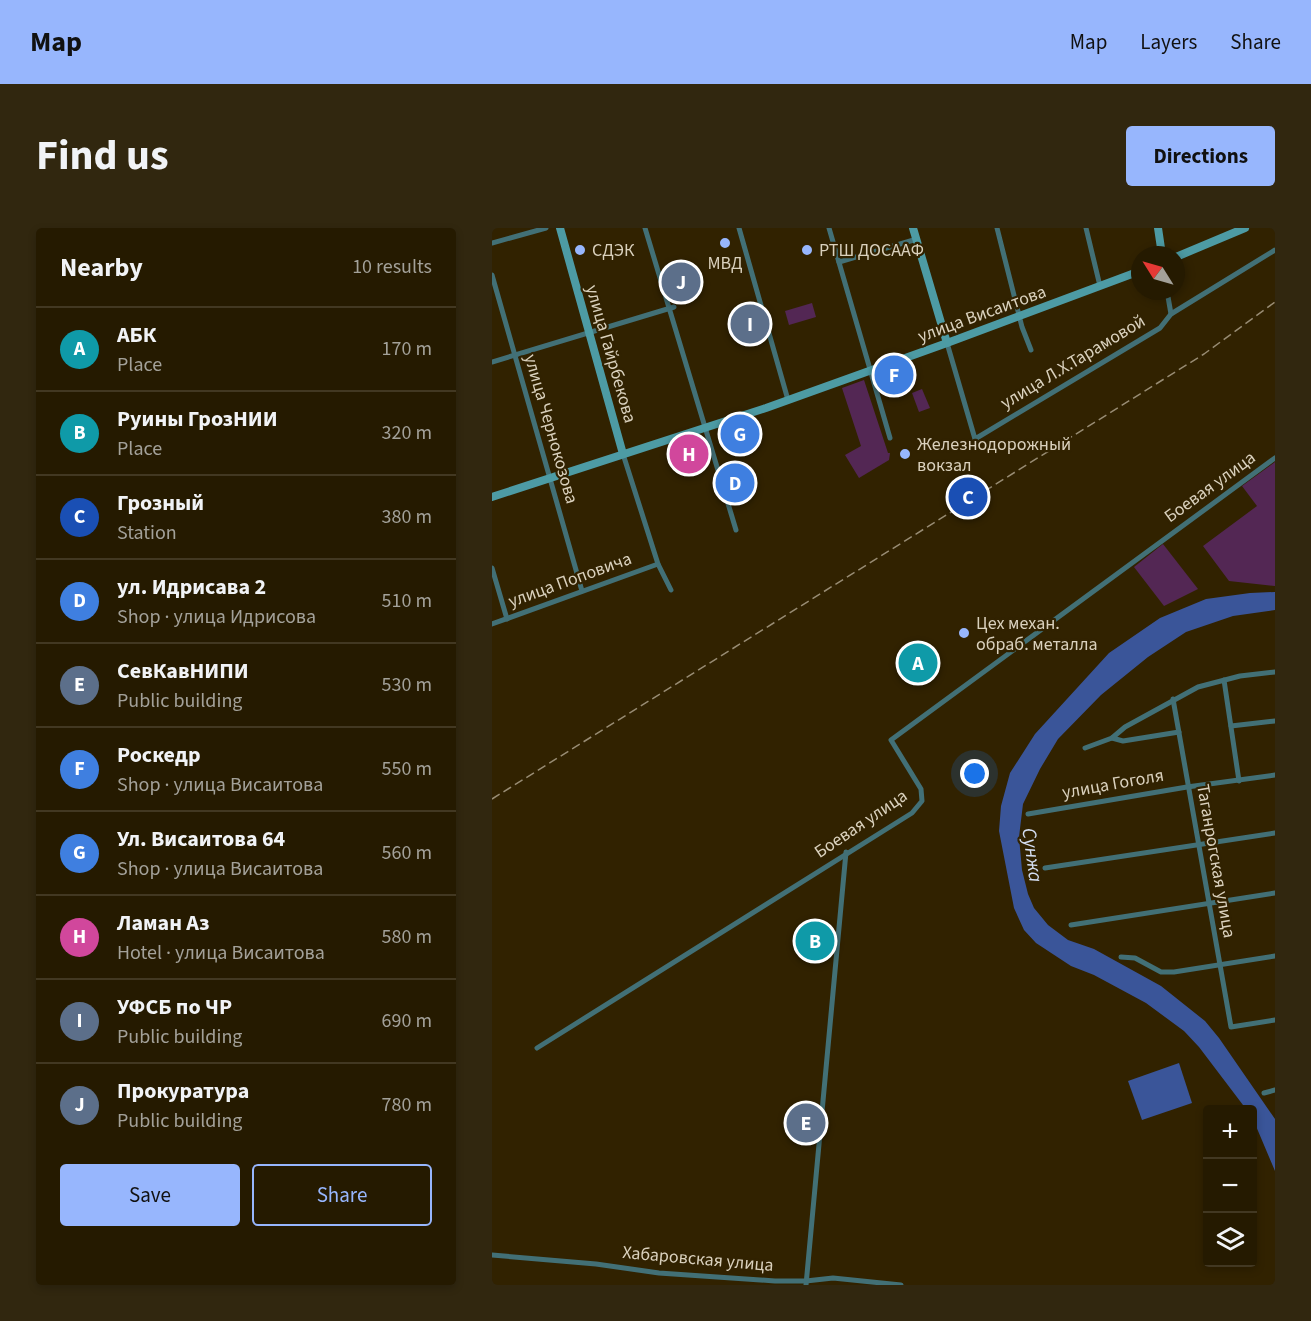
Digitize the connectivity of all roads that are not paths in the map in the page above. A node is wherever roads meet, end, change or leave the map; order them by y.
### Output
1 (546, 228) edge
2 (560, 228) edge
3 (645, 228) edge
4 (739, 228) edge
5 (829, 228) edge
6 (913, 228) edge
7 (997, 228) edge
8 (1086, 228) edge
9 (1158, 228) edge
10 (1245, 228) edge
11 (1233, 230) edge
12 (917, 239) junction
13 (492, 243) edge
14 (1161, 246) edge
15 (1275, 250) edge
16 (1185, 253) edge
17 (839, 262) junction
18 (1131, 274) edge
19 (492, 275) edge
20 (1101, 286) junction
21 (1169, 300) edge
22 (671, 308) junction
23 (1171, 314) junction
24 (1019, 316) junction
25 (590, 334) junction
26 (947, 344) junction
27 (1031, 350) dead end
28 (514, 354) junction
29 (492, 362) edge
30 (871, 371) junction
31 (788, 400) junction
32 (705, 427) junction
33 (891, 438) dead end
34 (623, 454) junction
35 (1275, 458) edge
36 (550, 478) junction
37 (492, 497) edge
38 (736, 530) dead end
39 (658, 564) junction
40 (492, 568) edge
41 (671, 590) dead end
42 (582, 591) junction
43 (507, 619) junction
44 (492, 624) edge
45 (1275, 672) edge
46 (1224, 680) junction
47 (1173, 699) junction
48 (1275, 721) edge
49 (1231, 726) junction
50 (1179, 732) junction
51 (1112, 738) junction
52 (1085, 748) dead end
53 (1275, 775) edge
54 (1239, 781) junction
55 (1187, 786) junction
56 (1028, 814) dead end
57 (1275, 833) edge
58 (1199, 845) junction
59 (846, 852) junction
60 (1045, 868) dead end
61 (1275, 893) edge
62 (1208, 904) junction
63 (1071, 925) dead end
64 (1275, 956) edge
65 (1121, 957) dead end
66 (1218, 965) junction
67 (1275, 1020) edge
68 (537, 1048) dead end
69 (1275, 1090) edge
70 (1264, 1093) dead end
71 (492, 1255) edge
72 (806, 1283) edge
73 (901, 1285) edge

1 - 13 street
2 - 25 main road, улица Гайрбекова
3 - 22 street
4 - 31 street
5 - 17 street
6 - 12 main road
7 - 24 street
8 - 20 street
9 - 14 main road
10 - 11 main road
11 - 16 main road
12 - 17 street
12 - 26 main road
15 - 23 street, улица Л.Х.Тарамовой
17 - 30 street
18 - 20 main road, улица Висаитова
19 - 28 street, улица Чернокозова
20 - 24 main road, улица Висаитова
21 - 23 street
22 - 25 street
22 - 32 street
23 - 26 street, улица Л.Х.Тарамовой
24 - 26 main road, улица Висаитова
24 - 27 street
25 - 28 street
25 - 34 main road, улица Гайрбекова
26 - 30 main road, улица Висаитова
28 - 29 street
28 - 36 street, улица Чернокозова
30 - 31 main road, улица Висаитова
30 - 33 street
31 - 32 main road, улица Висаитова
32 - 34 main road, улица Висаитова
32 - 38 street
34 - 36 main road, улица Висаитова
34 - 39 street
35 - 59 street, Боевая улица
36 - 37 main road, улица Висаитова
36 - 42 street, улица Чернокозова
39 - 41 street
39 - 42 street, улица Поповича
40 - 43 street
42 - 43 street, улица Поповича
43 - 44 street, улица Поповича
45 - 46 street
46 - 47 street
46 - 49 street
47 - 50 street, Таганрогская улица
47 - 51 street
48 - 49 street
49 - 54 street
50 - 51 street
50 - 55 street, Таганрогская улица
51 - 52 street
53 - 54 street, улица Гоголя
54 - 55 street, улица Гоголя
55 - 56 street, улица Гоголя
55 - 58 street, Таганрогская улица
57 - 58 street
58 - 60 street
58 - 62 street, Таганрогская улица
59 - 68 street, Боевая улица
59 - 72 street
61 - 62 street
62 - 63 street
62 - 66 street, Таганрогская улица
64 - 66 street
65 - 66 street
66 - 67 street, Таганрогская улица
69 - 70 street
71 - 72 street, Хабаровская улица
72 - 73 street, Хабаровская улица

